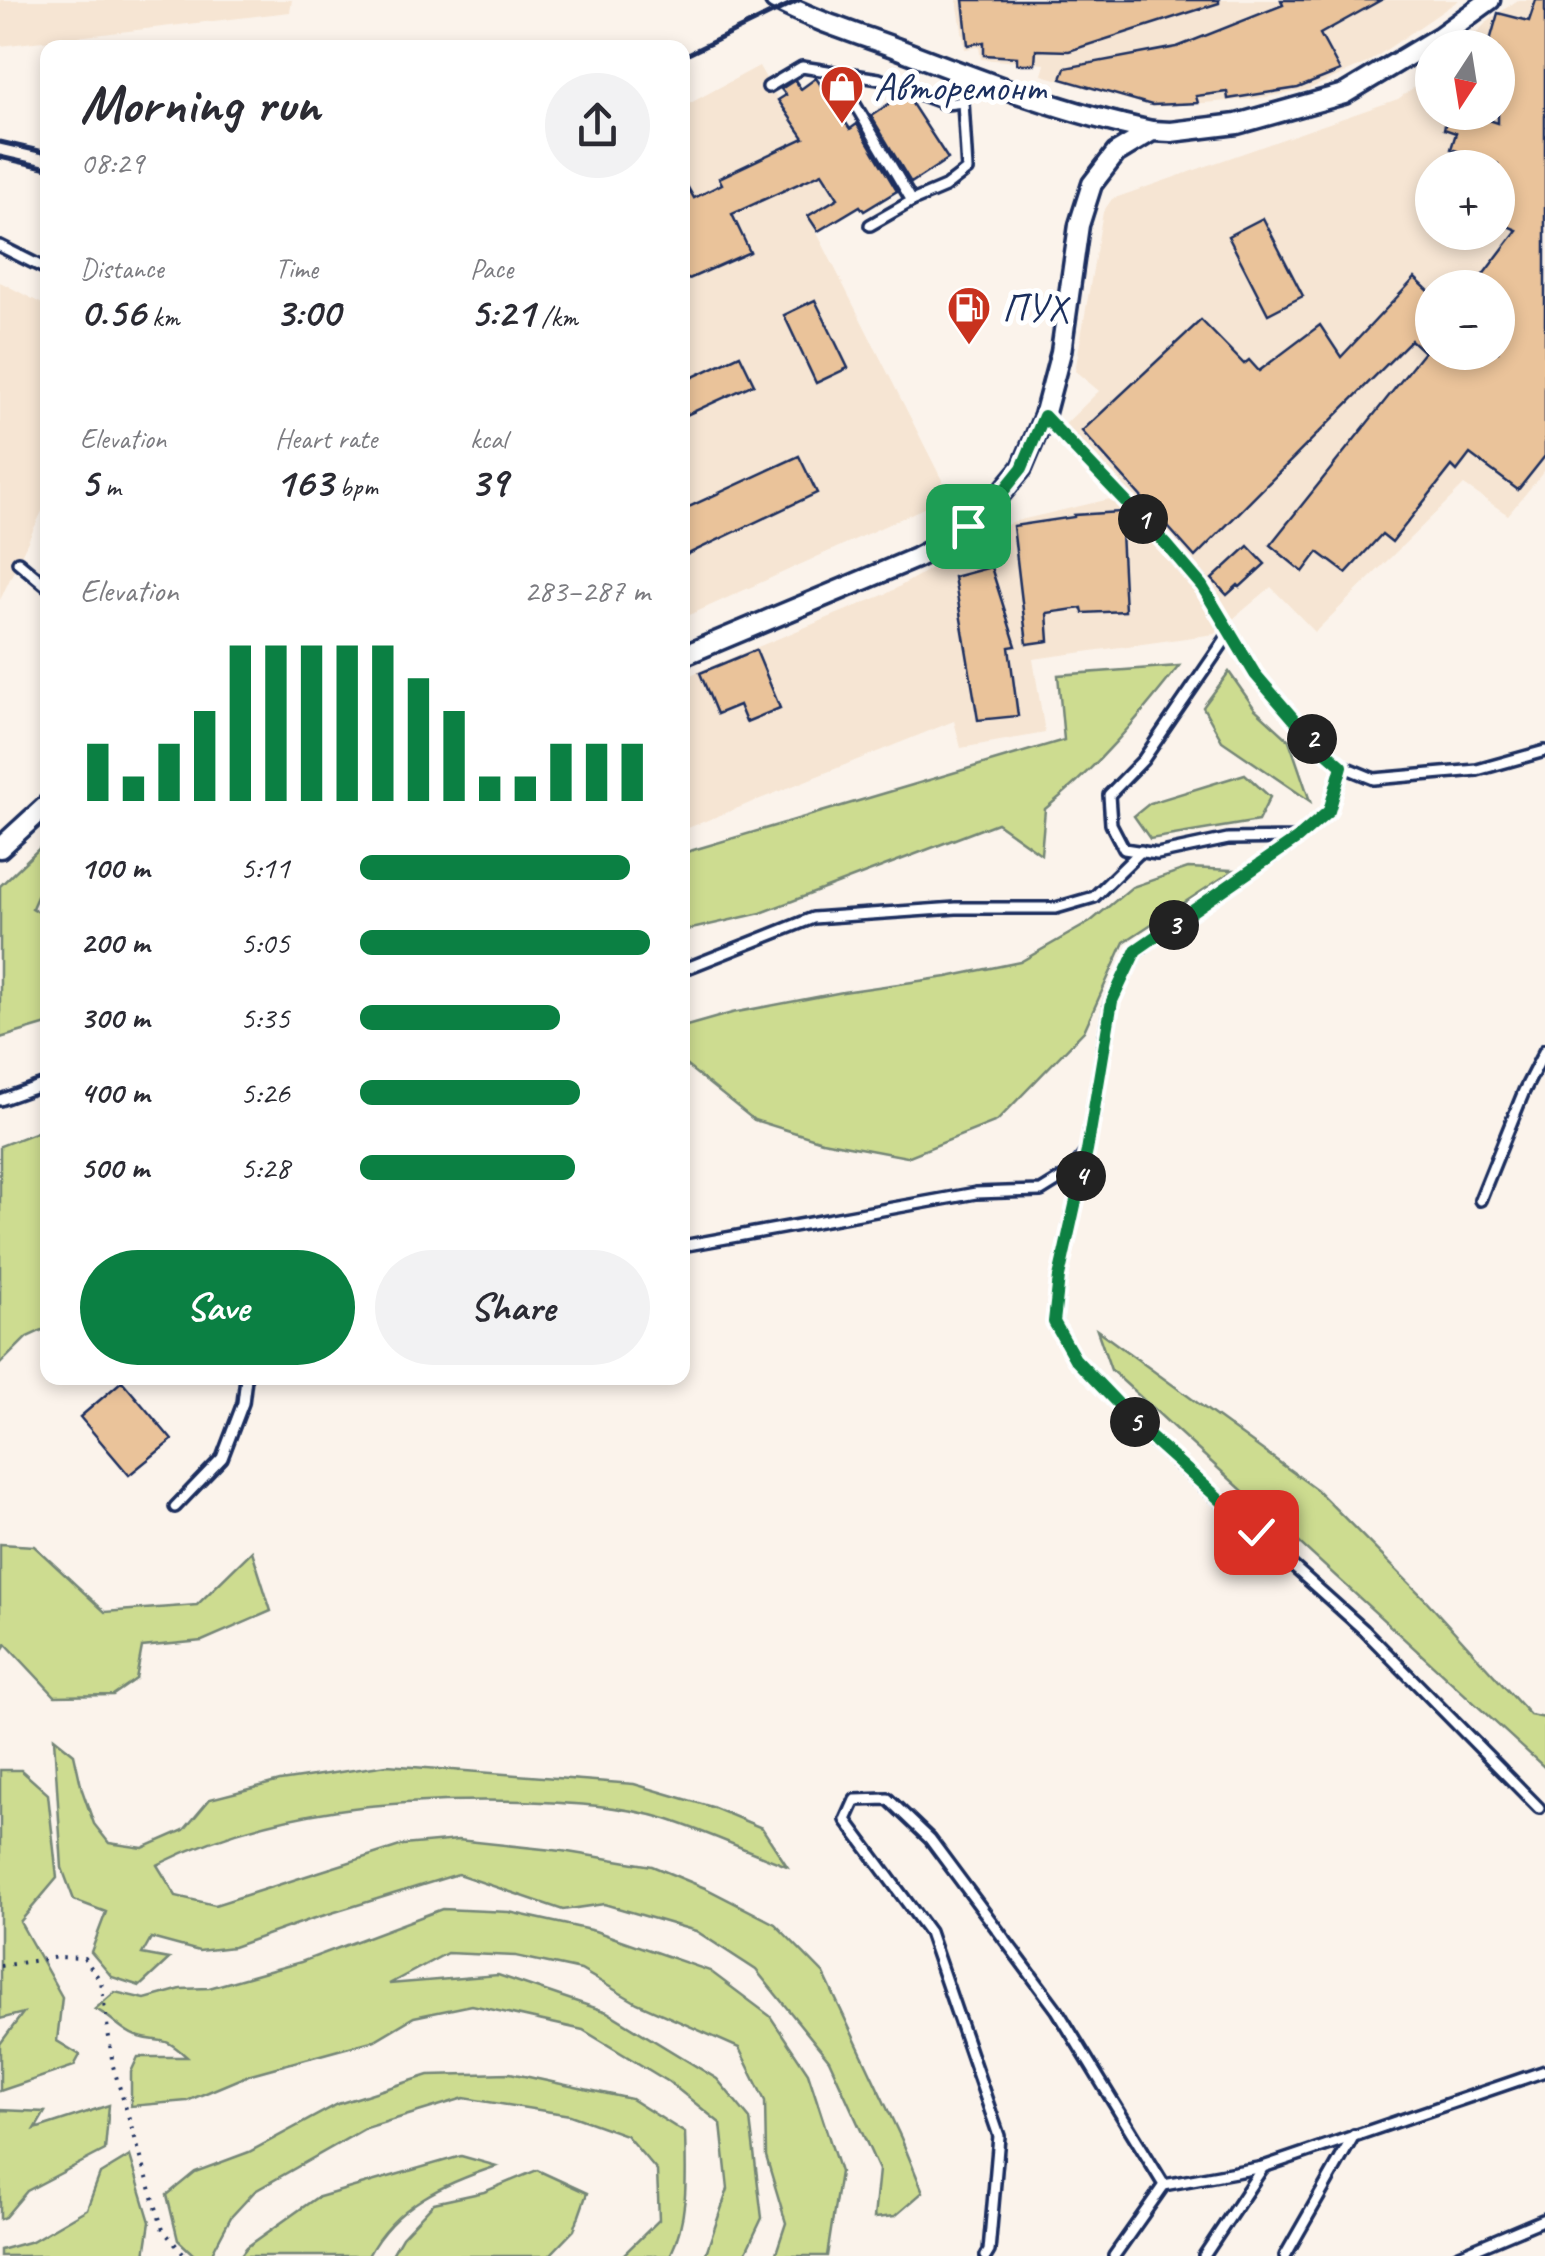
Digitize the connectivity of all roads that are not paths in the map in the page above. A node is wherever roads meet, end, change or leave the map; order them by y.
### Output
1 (774, 0) edge
2 (1490, 0) edge
3 (855, 74) junction
4 (964, 74) junction
5 (768, 88) dead end
6 (963, 102) junction
7 (1152, 131) junction
8 (912, 202) junction
9 (870, 225) dead end
10 (0, 246) edge
11 (40, 266) edge
12 (1044, 416) junction
13 (18, 562) dead end
14 (40, 580) edge
15 (1229, 634) junction
16 (690, 653) edge
17 (1545, 751) edge
18 (1342, 766) junction
19 (40, 811) edge
20 (1298, 838) junction
21 (0, 848) edge
22 (1141, 852) junction
23 (690, 967) edge
24 (1545, 1050) edge
25 (40, 1085) edge
26 (0, 1100) edge
27 (1087, 1151) junction
28 (1480, 1200) dead end
29 (690, 1245) edge
30 (245, 1385) edge
31 (176, 1506) dead end
32 (1539, 1808) dead end
33 (1545, 2071) edge
34 (1354, 2134) junction
35 (1263, 2167) junction
36 (1164, 2185) junction
37 (1545, 2220) edge
38 (986, 2256) edge
39 (1114, 2256) edge
40 (1204, 2256) edge
41 (1285, 2256) edge
42 (1458, 2256) edge

1 - 4 street
2 - 7 street
3 - 5 lane
3 - 6 lane
3 - 8 lane
4 - 6 lane
4 - 7 street
6 - 8 lane
7 - 12 street
8 - 9 lane
10 - 11 lane
12 - 15 lane
12 - 16 street
13 - 14 lane
15 - 18 lane
15 - 22 lane
17 - 18 lane
18 - 20 lane
19 - 21 street
20 - 22 lane
20 - 27 lane
22 - 23 lane
24 - 28 lane
25 - 26 lane
27 - 29 lane
27 - 32 lane
30 - 31 lane
33 - 34 lane
34 - 35 lane
34 - 41 lane
35 - 36 lane
35 - 40 lane
36 - 38 lane
36 - 39 lane
37 - 42 lane

